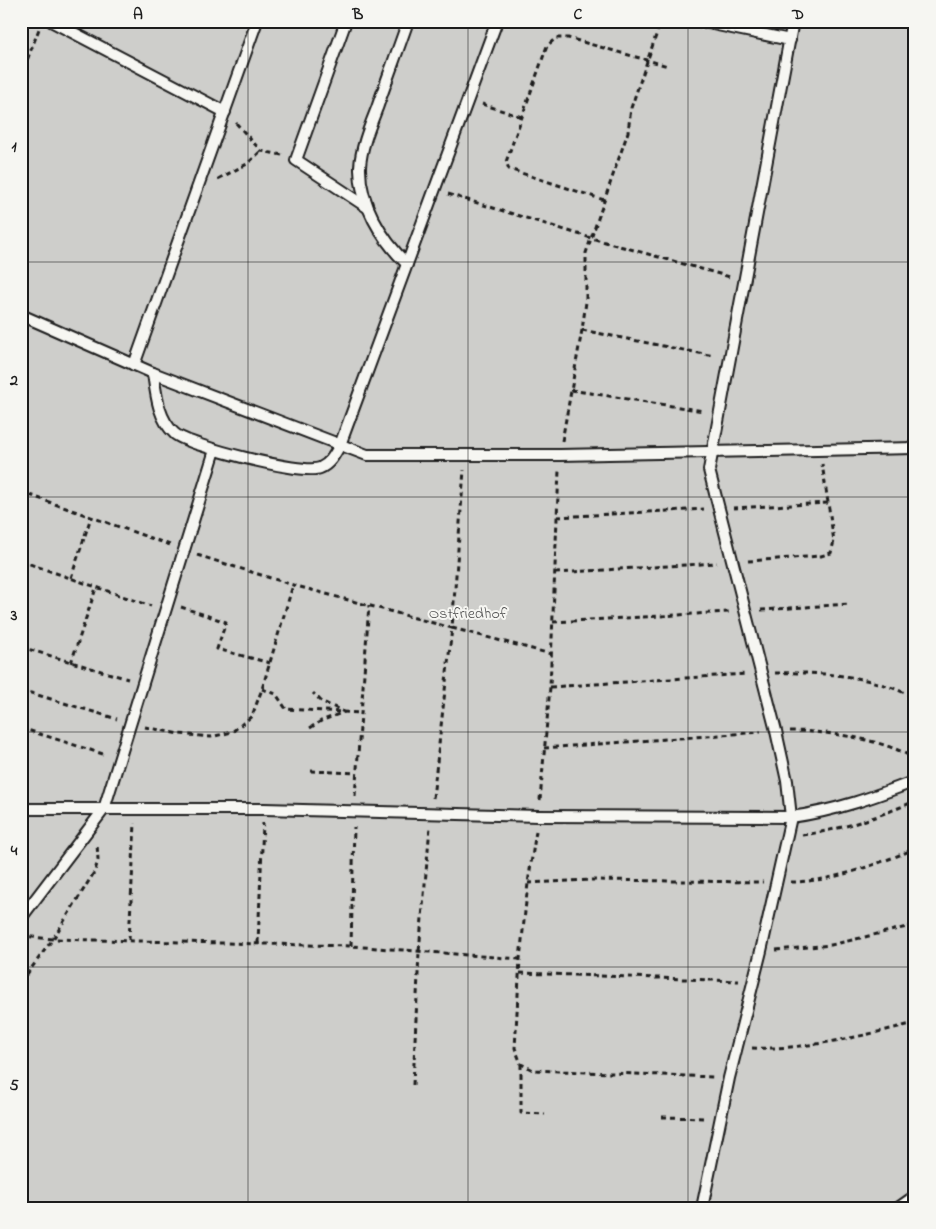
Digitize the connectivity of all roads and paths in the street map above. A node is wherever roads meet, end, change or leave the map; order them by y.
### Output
1 (42, 21) edge
2 (51, 21) edge
3 (257, 21) edge
4 (346, 21) edge
5 (408, 21) edge
6 (497, 21) edge
7 (661, 21) edge
8 (698, 21) edge
9 (793, 21) edge
10 (790, 40) junction
11 (647, 60) junction
12 (668, 66) dead end
13 (21, 76) edge
14 (469, 100) junction
15 (225, 112) junction
16 (522, 117) junction
17 (261, 151) junction
18 (296, 160) junction
19 (436, 190) junction
20 (196, 196) junction
21 (604, 200) junction
22 (367, 207) junction
23 (591, 238) junction
24 (407, 264) junction
25 (743, 281) junction
26 (21, 315) edge
27 (582, 330) junction
28 (729, 358) junction
29 (134, 364) junction
30 (153, 373) junction
31 (571, 390) junction
32 (720, 414) junction
33 (340, 445) junction
34 (915, 448) edge
35 (214, 450) junction
36 (712, 451) junction
37 (466, 454) junction
38 (560, 455) junction
39 (21, 492) edge
40 (828, 503) dead end
41 (719, 508) junction
42 (91, 517) junction
43 (557, 517) junction
44 (184, 551) junction
45 (21, 561) edge
46 (71, 578) junction
47 (293, 585) junction
48 (96, 588) junction
49 (849, 604) dead end
50 (369, 605) junction
51 (166, 607) junction
52 (746, 612) junction
53 (553, 622) junction
54 (452, 628) junction
55 (21, 647) edge
56 (551, 654) junction
57 (71, 663) junction
58 (270, 663) junction
59 (761, 674) junction
60 (144, 684) junction
61 (550, 688) junction
62 (262, 689) junction
63 (21, 690) edge
64 (313, 693) dead end
65 (915, 698) edge
66 (344, 712) junction
67 (361, 713) junction
68 (131, 724) junction
69 (21, 728) edge
70 (310, 728) dead end
71 (776, 731) junction
72 (544, 748) junction
73 (118, 759) junction
74 (915, 760) edge
75 (311, 771) dead end
76 (356, 773) junction
77 (915, 781) edge
78 (915, 801) edge
79 (21, 809) edge
80 (104, 809) junction
81 (135, 809) junction
82 (264, 809) junction
83 (354, 811) junction
84 (432, 813) junction
85 (538, 816) junction
86 (792, 817) junction
87 (97, 820) junction
88 (786, 838) junction
89 (915, 849) edge
90 (776, 882) junction
91 (528, 883) junction
92 (21, 918) edge
93 (915, 925) edge
94 (21, 936) edge
95 (53, 939) junction
96 (129, 940) junction
97 (258, 943) junction
98 (351, 946) junction
99 (761, 951) junction
100 (419, 952) junction
101 (520, 959) junction
102 (520, 972) junction
103 (21, 982) edge
104 (752, 982) junction
105 (915, 1023) edge
106 (736, 1047) junction
107 (521, 1064) junction
108 (729, 1078) junction
109 (413, 1085) dead end
110 (545, 1114) dead end
111 (662, 1117) dead end
112 (720, 1119) junction
113 (915, 1196) edge
114 (702, 1208) edge
115 (898, 1208) edge

1 - 13 path
2 - 15 lane
3 - 15 lane
4 - 18 lane
5 - 22 lane
6 - 14 lane
7 - 11 path
8 - 10 lane
9 - 10 lane
10 - 25 lane
11 - 12 path
11 - 16 path
11 - 21 path
14 - 16 path
14 - 19 lane
15 - 17 path
15 - 20 lane
16 - 21 path
17 - 18 path
17 - 20 path
18 - 22 lane
19 - 23 path
19 - 24 lane
20 - 29 lane
21 - 23 path
22 - 24 lane
23 - 25 path
23 - 27 path
24 - 33 lane
25 - 28 lane
26 - 29 lane
27 - 28 path
27 - 31 path
28 - 32 lane
29 - 30 lane
30 - 33 lane
30 - 35 lane
31 - 32 path
31 - 38 path
32 - 36 lane
33 - 35 lane
33 - 37 lane
34 - 36 lane
35 - 44 lane
36 - 38 lane
36 - 41 lane
37 - 38 lane
37 - 54 path
38 - 43 path
39 - 42 path
40 - 41 path
41 - 43 path
41 - 52 lane
42 - 44 path
42 - 46 path
43 - 53 path
44 - 47 path
44 - 51 lane
45 - 46 path
46 - 48 path
47 - 50 path
47 - 58 path
48 - 51 path
48 - 57 path
49 - 52 path
50 - 54 path
50 - 67 path
51 - 58 path
51 - 60 lane
52 - 53 path
52 - 59 lane
53 - 56 path
54 - 56 path
54 - 84 path
55 - 57 path
56 - 61 path
57 - 60 path
58 - 62 path
59 - 61 path
59 - 65 path
59 - 71 lane
60 - 68 lane
61 - 72 path
62 - 66 path
62 - 68 path
63 - 68 path
64 - 66 path
66 - 67 path
66 - 70 path
67 - 76 path
68 - 73 lane
69 - 73 path
71 - 72 path
71 - 74 path
71 - 86 lane
72 - 85 path
73 - 80 lane
75 - 76 path
76 - 83 path
77 - 86 lane
78 - 88 path
79 - 80 lane
80 - 81 lane
80 - 87 lane
81 - 82 lane
81 - 96 path
82 - 83 lane
82 - 97 path
83 - 84 lane
83 - 98 path
84 - 85 lane
84 - 100 path
85 - 86 lane
85 - 91 path
86 - 88 lane
87 - 92 lane
87 - 95 path
88 - 90 lane
89 - 90 path
90 - 91 path
90 - 99 lane
91 - 101 path
93 - 99 path
94 - 95 path
95 - 96 path
95 - 103 path
96 - 97 path
97 - 98 path
98 - 100 path
99 - 104 lane
100 - 101 path
100 - 109 path
101 - 102 path
102 - 104 path
102 - 107 path
104 - 106 lane
105 - 106 path
106 - 108 lane
107 - 108 path
107 - 110 path
108 - 112 lane
111 - 112 path
112 - 114 lane
113 - 115 lane

